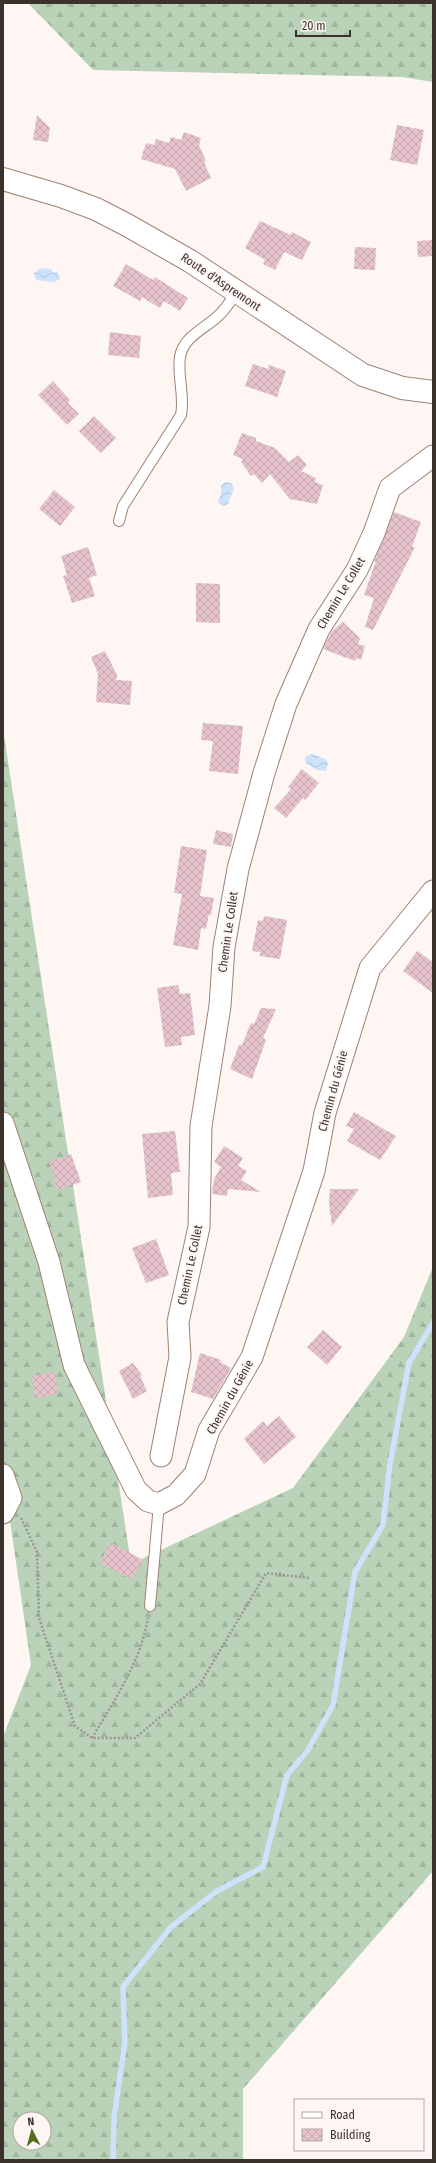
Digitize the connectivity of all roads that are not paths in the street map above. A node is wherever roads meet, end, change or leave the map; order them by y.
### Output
1 (3, 179) edge
2 (236, 292) junction
3 (433, 392) edge
4 (433, 456) edge
5 (119, 522) dead end
6 (433, 891) edge
7 (3, 1123) edge
8 (161, 1456) dead end
9 (3, 1475) edge
10 (159, 1504) junction
11 (7, 1506) edge
12 (150, 1606) road end

1 - 2 street, Route d'Aspremont
2 - 3 street, Route d'Aspremont
2 - 5 lane
4 - 8 street, Chemin Le Collet
6 - 10 street, Chemin du Génie
7 - 10 street
9 - 11 street
10 - 12 lane

